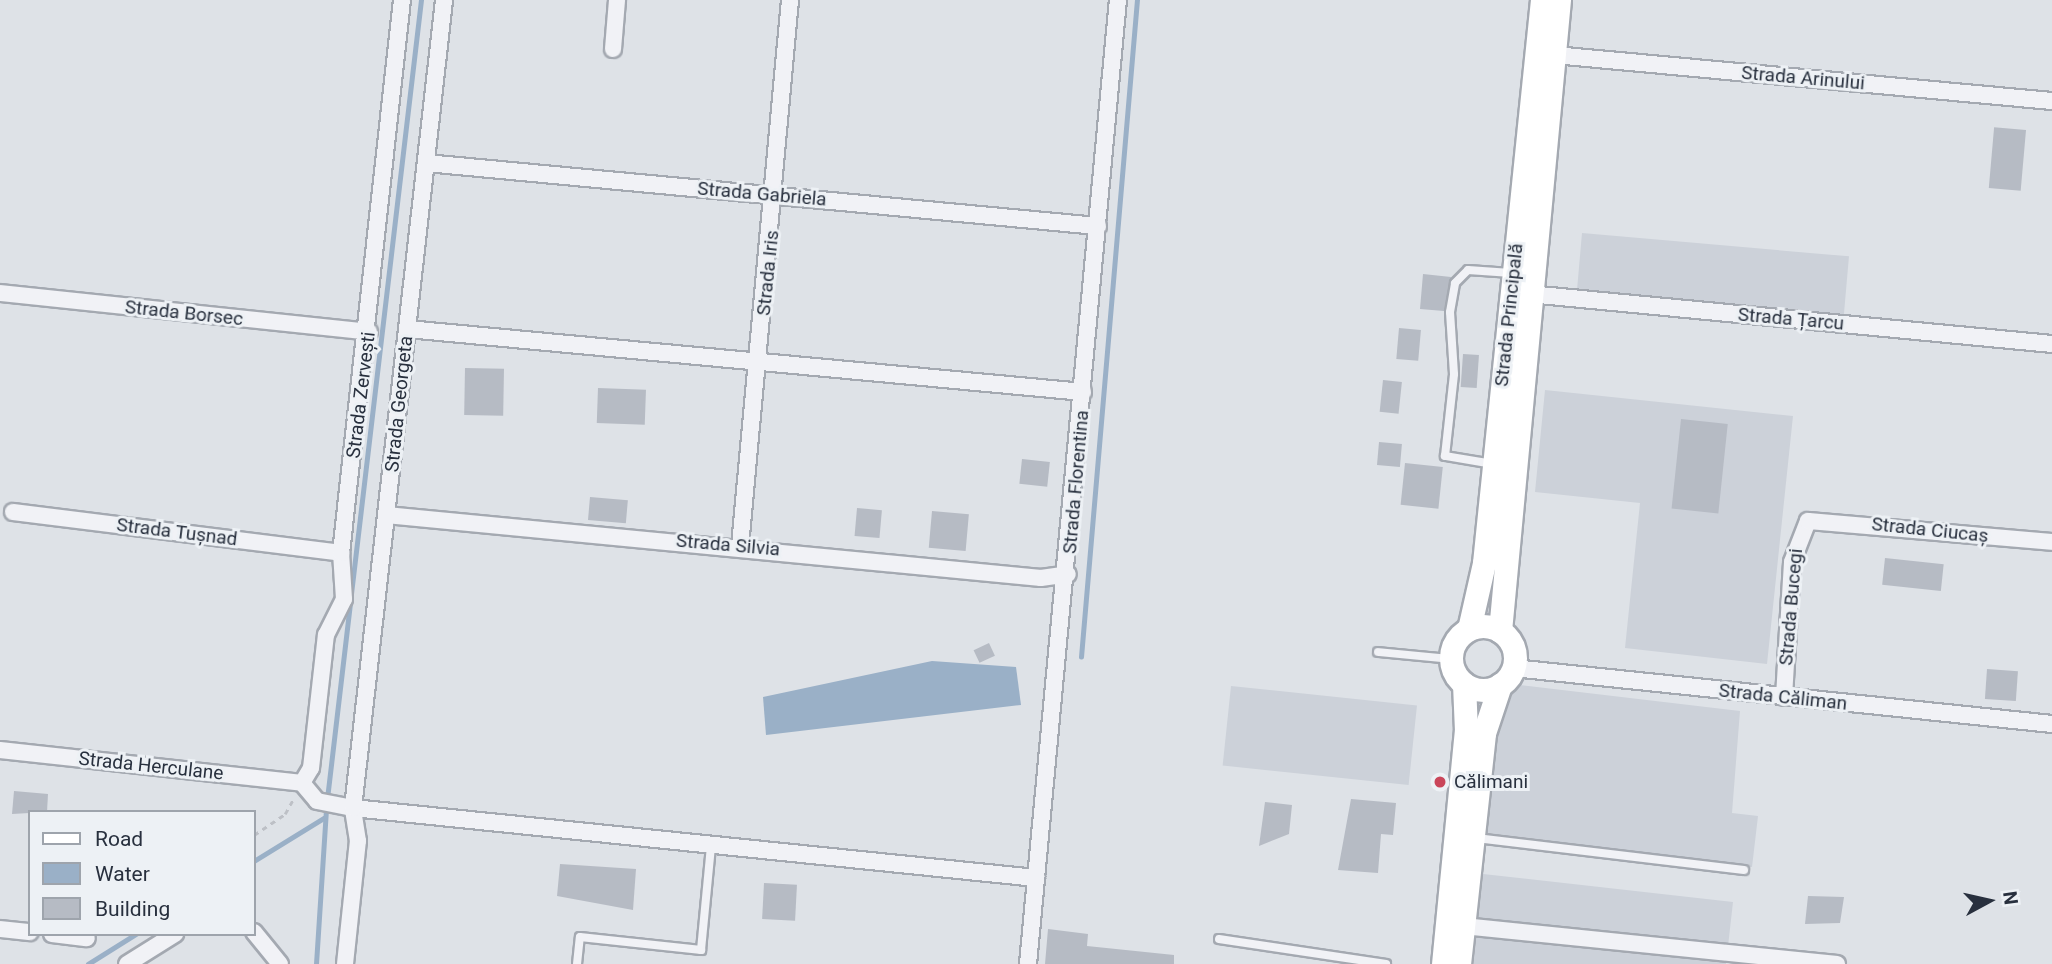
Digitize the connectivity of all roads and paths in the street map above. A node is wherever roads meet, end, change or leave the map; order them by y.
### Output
1 (402, 0) edge
2 (444, 0) edge
3 (617, 0) edge
4 (790, 0) edge
5 (1118, 0) edge
6 (1542, 0) edge
7 (1559, 0) edge
8 (612, 49) dead end
9 (1554, 55) junction
10 (2052, 102) edge
11 (426, 163) junction
12 (776, 195) junction
13 (1098, 226) junction
14 (1514, 274) junction
15 (0, 293) edge
16 (1529, 295) junction
17 (407, 329) junction
18 (369, 332) junction
19 (2052, 344) edge
20 (759, 362) junction
21 (1083, 392) junction
22 (1493, 464) junction
23 (13, 512) dead end
24 (386, 515) junction
25 (1808, 521) joint
26 (2052, 542) edge
27 (740, 546) junction
28 (341, 553) junction
29 (1068, 574) junction
30 (1469, 629) junction
31 (1500, 631) junction
32 (1378, 652) dead end
33 (1451, 659) junction
34 (1507, 677) junction
35 (1464, 684) junction
36 (1784, 697) junction
37 (2052, 724) edge
38 (0, 750) edge
39 (302, 783) junction
40 (353, 808) junction
41 (256, 834) edge
42 (1473, 838) junction
43 (711, 846) junction
44 (1744, 870) dead end
45 (1037, 878) junction
46 (1463, 926) junction
47 (0, 929) edge
48 (28, 932) edge
49 (256, 934) edge
50 (70, 936) edge
51 (172, 936) edge
52 (87, 938) dead end
53 (1219, 939) dead end
54 (1784, 961) edge
55 (127, 964) edge
56 (280, 964) edge
57 (345, 964) edge
58 (578, 964) edge
59 (1028, 964) edge
60 (1386, 964) edge
61 (1443, 964) edge
62 (1459, 964) edge
63 (1837, 964) edge

1 - 18 street, Strada Zervești
2 - 11 street, Strada Georgeta
3 - 8 street
4 - 12 street, Strada Iris
5 - 13 street, Strada Florentina
6 - 14 main road, Strada Principală
7 - 9 main road, Strada Principală
9 - 10 street, Strada Arinului
9 - 16 main road, Strada Principală
11 - 12 street, Strada Gabriela
11 - 17 street, Strada Georgeta
12 - 13 street, Strada Gabriela
12 - 20 street, Strada Iris
13 - 21 street, Strada Florentina
14 - 22 main road, Strada Principală
14 - 22 lane
15 - 18 street, Strada Borsec
16 - 19 street, Strada Țarcu
16 - 31 main road, Strada Principală
17 - 20 street
17 - 24 street, Strada Georgeta
18 - 28 street, Strada Zervești
20 - 21 street
20 - 27 street, Strada Iris
21 - 29 street, Strada Florentina
22 - 30 main road, Strada Principală
23 - 28 street, Strada Tușnad
24 - 27 street, Strada Silvia
24 - 40 street, Strada Georgeta
25 - 26 street, Strada Ciucaș
25 - 36 street, Strada Bucegi
27 - 29 street, Strada Silvia
28 - 39 street, Strada Zervești
29 - 45 street, Strada Florentina
30 - 31 main road
30 - 33 main road
31 - 34 main road
32 - 33 lane
33 - 35 main road
34 - 35 main road
34 - 36 street, Strada Căliman
34 - 42 main road
35 - 61 main road
36 - 37 street, Strada Căliman
38 - 39 street, Strada Herculane
39 - 40 street
39 - 41 path
40 - 43 street
40 - 57 street, Strada Georgeta
42 - 44 lane
42 - 46 main road
43 - 45 street
43 - 58 lane
45 - 59 street, Strada Florentina
46 - 54 street
46 - 62 main road
47 - 48 street
49 - 56 street
50 - 52 street
51 - 55 street
53 - 60 lane
54 - 63 street

